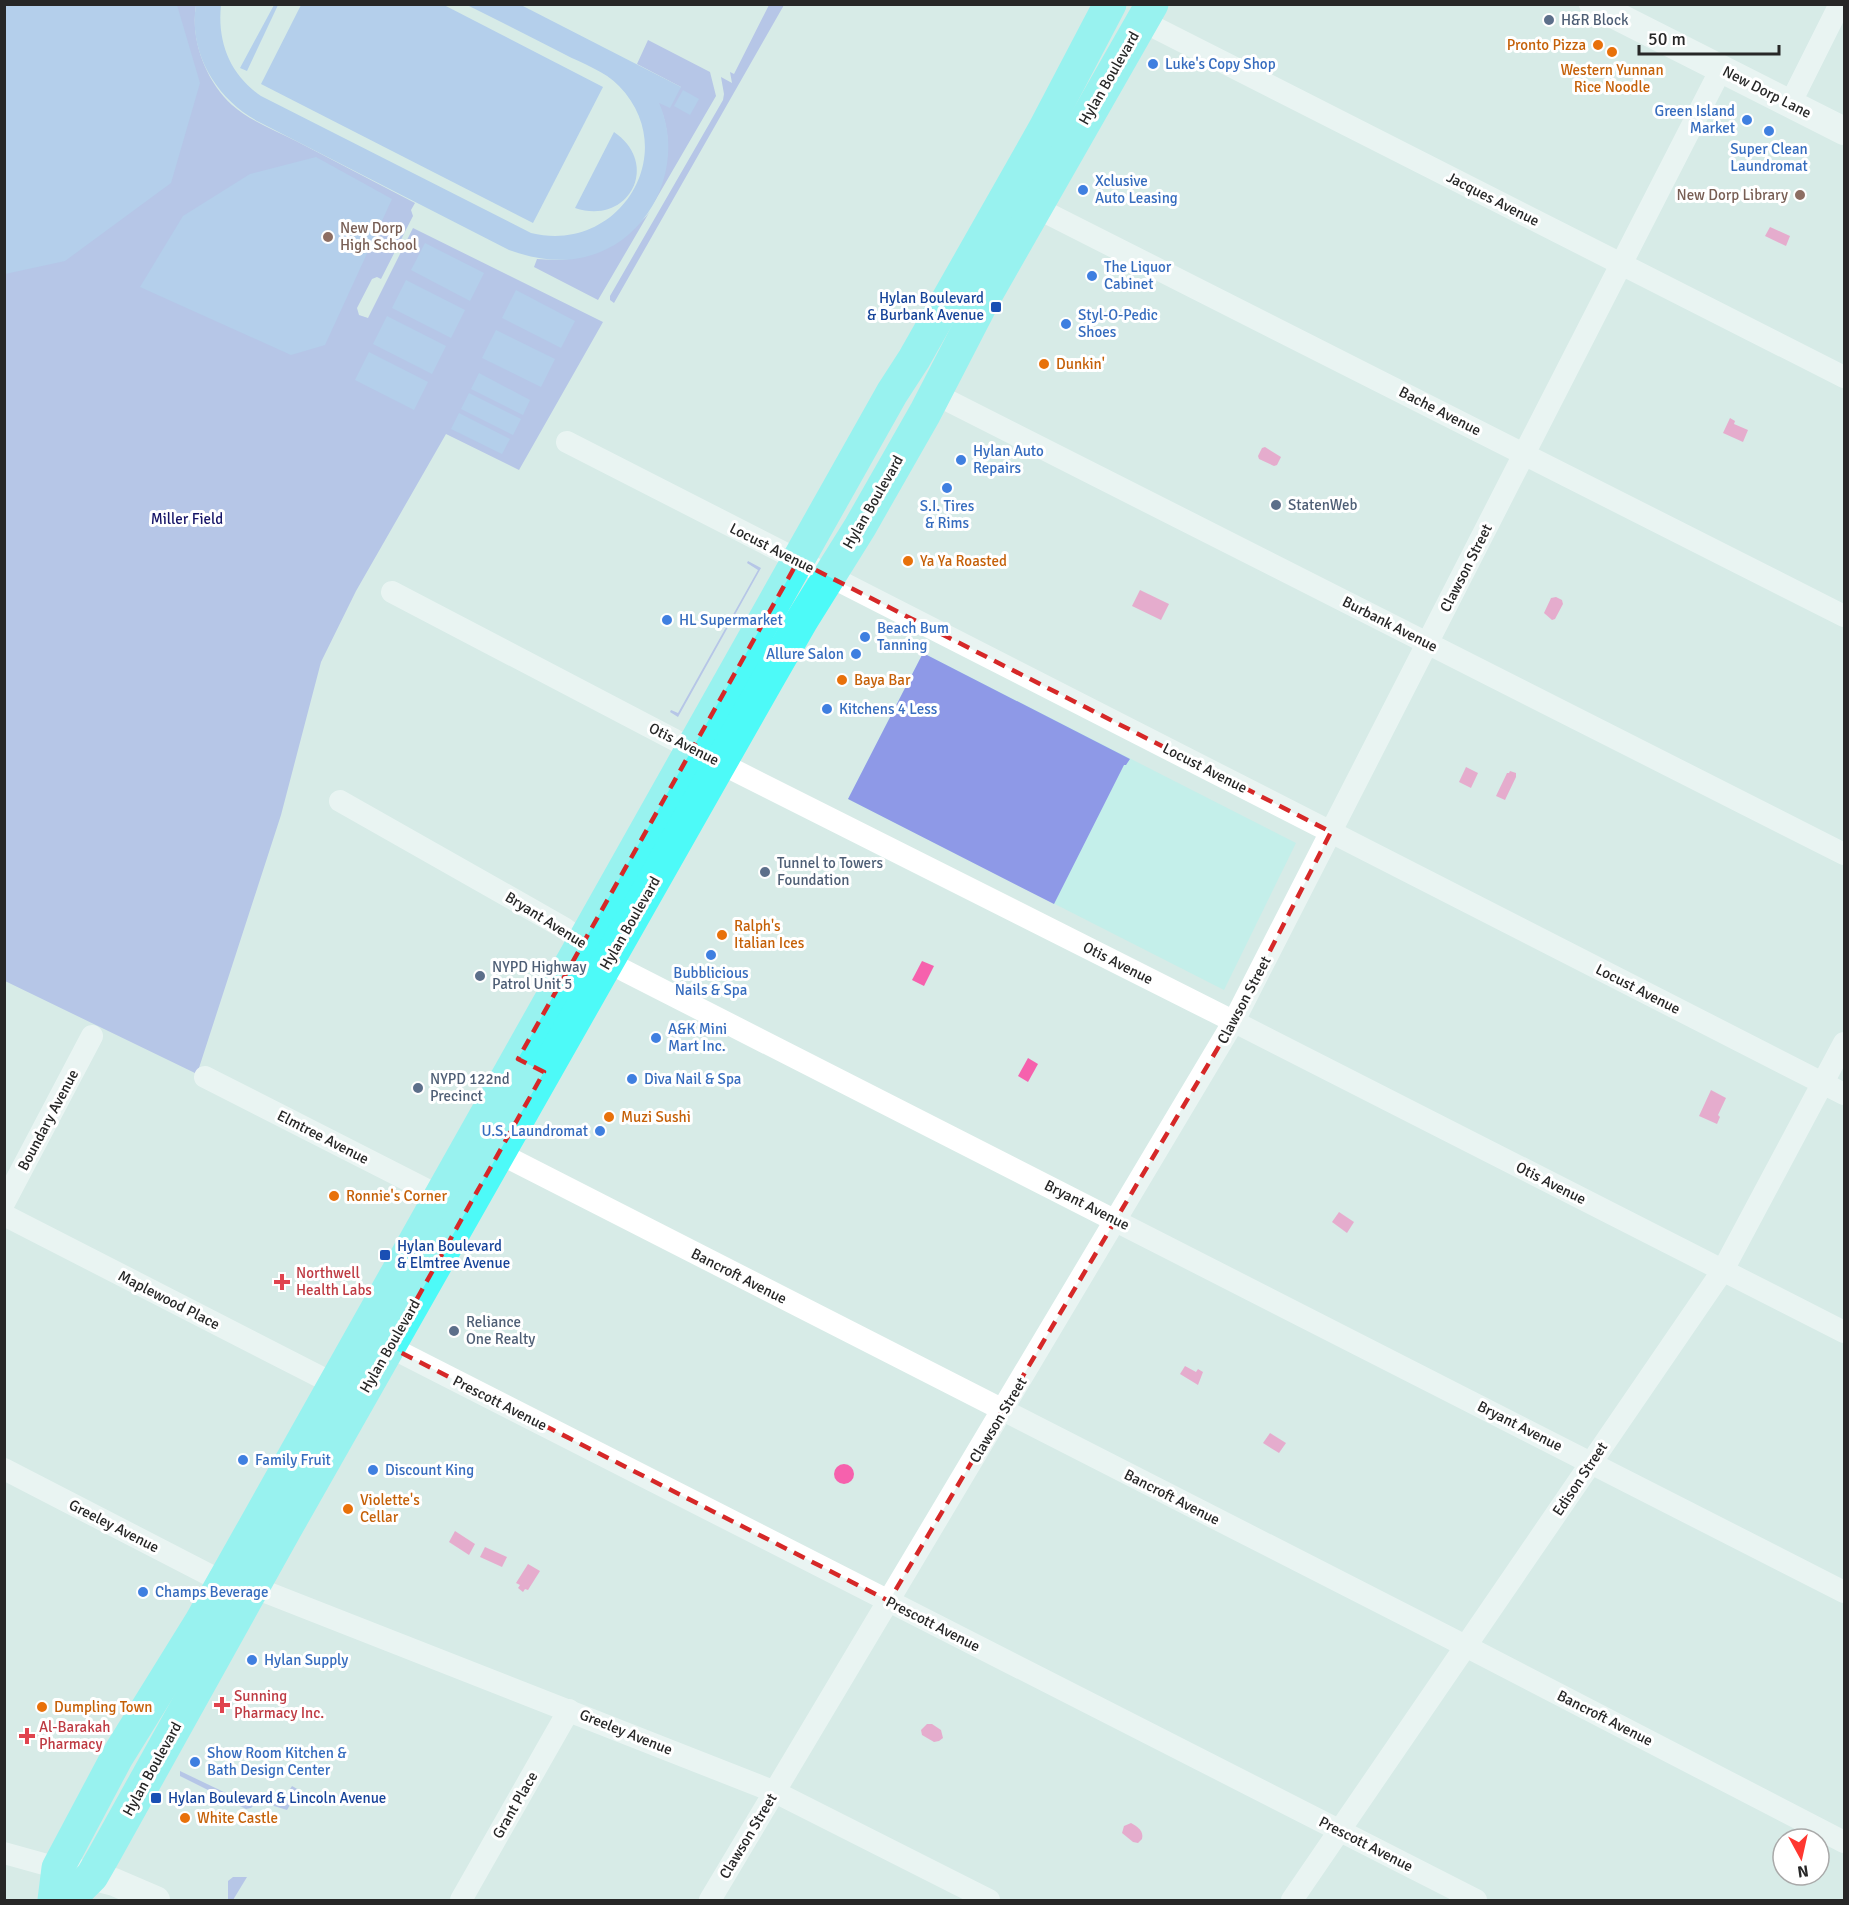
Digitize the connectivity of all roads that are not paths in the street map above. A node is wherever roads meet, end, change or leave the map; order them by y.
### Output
1 (1593, 4) edge
2 (1840, 4) edge
3 (1110, 5) edge
4 (1147, 13) edge
5 (1721, 69) junction
6 (1790, 104) junction
7 (1845, 131) edge
8 (1035, 207) junction
9 (1620, 264) junction
10 (903, 377) junction
11 (1845, 377) edge
12 (935, 394) junction
13 (567, 442) dead end
14 (1524, 453) junction
15 (798, 561) junction
16 (829, 577) junction
17 (392, 592) dead end
18 (1845, 616) edge
19 (1428, 643) junction
20 (692, 749) junction
21 (721, 763) junction
22 (340, 801) dead end
23 (1330, 832) junction
24 (1845, 854) edge
25 (596, 952) junction
26 (1234, 1021) junction
27 (92, 1036) dead end
28 (1845, 1043) edge
29 (531, 1065) junction
30 (205, 1077) dead end
31 (1824, 1083) junction
32 (1845, 1094) edge
33 (499, 1154) junction
34 (441, 1197) junction
35 (4, 1203) edge
36 (4, 1215) edge
37 (1117, 1220) junction
38 (1723, 1270) junction
39 (1845, 1332) edge
40 (390, 1347) junction
41 (334, 1384) junction
42 (1004, 1411) junction
43 (1591, 1462) junction
44 (4, 1469) edge
45 (238, 1585) junction
46 (1845, 1592) edge
47 (889, 1601) junction
48 (1466, 1646) junction
49 (569, 1710) junction
50 (775, 1792) junction
51 (1340, 1831) junction
52 (1845, 1842) edge
53 (4, 1853) edge
54 (58, 1868) junction
55 (92, 1876) junction
56 (54, 1900) edge
57 (68, 1900) edge
58 (156, 1900) edge
59 (460, 1900) edge
60 (710, 1900) edge
61 (989, 1900) edge
62 (1292, 1900) edge
63 (1476, 1900) edge

1 - 5 street, New Dorp Lane
2 - 6 street
3 - 10 main road, Hylan Boulevard
4 - 8 main road, Hylan Boulevard
4 - 9 street, Jacques Avenue
5 - 6 street, New Dorp Lane
5 - 9 street, Clawson Street
6 - 7 street, New Dorp Lane
8 - 12 main road, Hylan Boulevard
8 - 14 street, Bache Avenue
9 - 11 street, Jacques Avenue
9 - 14 street, Clawson Street
10 - 12 main road
10 - 15 main road, Hylan Boulevard
12 - 16 main road, Hylan Boulevard
12 - 19 street, Burbank Avenue
13 - 15 street, Locust Avenue
14 - 18 street, Bache Avenue
14 - 19 street, Clawson Street
15 - 16 street, Locust Avenue
15 - 20 main road, Hylan Boulevard
16 - 21 main road, Hylan Boulevard
16 - 23 street, Locust Avenue
17 - 20 street, Otis Avenue
19 - 23 street, Clawson Street
19 - 24 street, Burbank Avenue
20 - 21 street, Otis Avenue
20 - 25 main road, Hylan Boulevard
21 - 25 main road, Hylan Boulevard
21 - 26 street, Otis Avenue
22 - 25 street, Bryant Avenue
23 - 26 street, Clawson Street
23 - 31 street, Locust Avenue
25 - 29 main road, Hylan Boulevard
25 - 37 street, Bryant Avenue
26 - 37 street, Clawson Street
26 - 38 street, Otis Avenue
27 - 35 street, Boundary Avenue
28 - 31 street, Edison Street
29 - 33 main road, Hylan Boulevard
29 - 34 main road, Hylan Boulevard
30 - 34 street, Elmtree Avenue
31 - 32 street, Locust Avenue
31 - 38 street, Edison Street
33 - 40 main road, Hylan Boulevard
33 - 42 street, Bancroft Avenue
34 - 41 main road, Hylan Boulevard
36 - 41 street, Maplewood Place
37 - 42 street, Clawson Street
37 - 43 street, Bryant Avenue
38 - 39 street, Otis Avenue
38 - 43 street, Edison Street
40 - 45 main road, Hylan Boulevard
40 - 47 street, Prescott Avenue
41 - 45 main road, Hylan Boulevard
42 - 47 street, Clawson Street
42 - 48 street, Bancroft Avenue
43 - 46 street, Bryant Avenue
43 - 48 street, Edison Street
44 - 45 street, Greeley Avenue
45 - 49 street, Greeley Avenue
45 - 54 main road, Hylan Boulevard
45 - 55 main road, Hylan Boulevard
47 - 50 street, Clawson Street
47 - 51 street, Prescott Avenue
48 - 51 street, Edison Street
48 - 52 street, Bancroft Avenue
49 - 50 street, Greeley Avenue
49 - 59 street, Grant Place
50 - 60 street, Clawson Street
50 - 61 street, Greeley Avenue
51 - 62 street, Edison Street
51 - 63 street, Prescott Avenue
53 - 54 street
54 - 55 street
54 - 56 main road, Hylan Boulevard
55 - 57 main road, Hylan Boulevard
55 - 58 street

